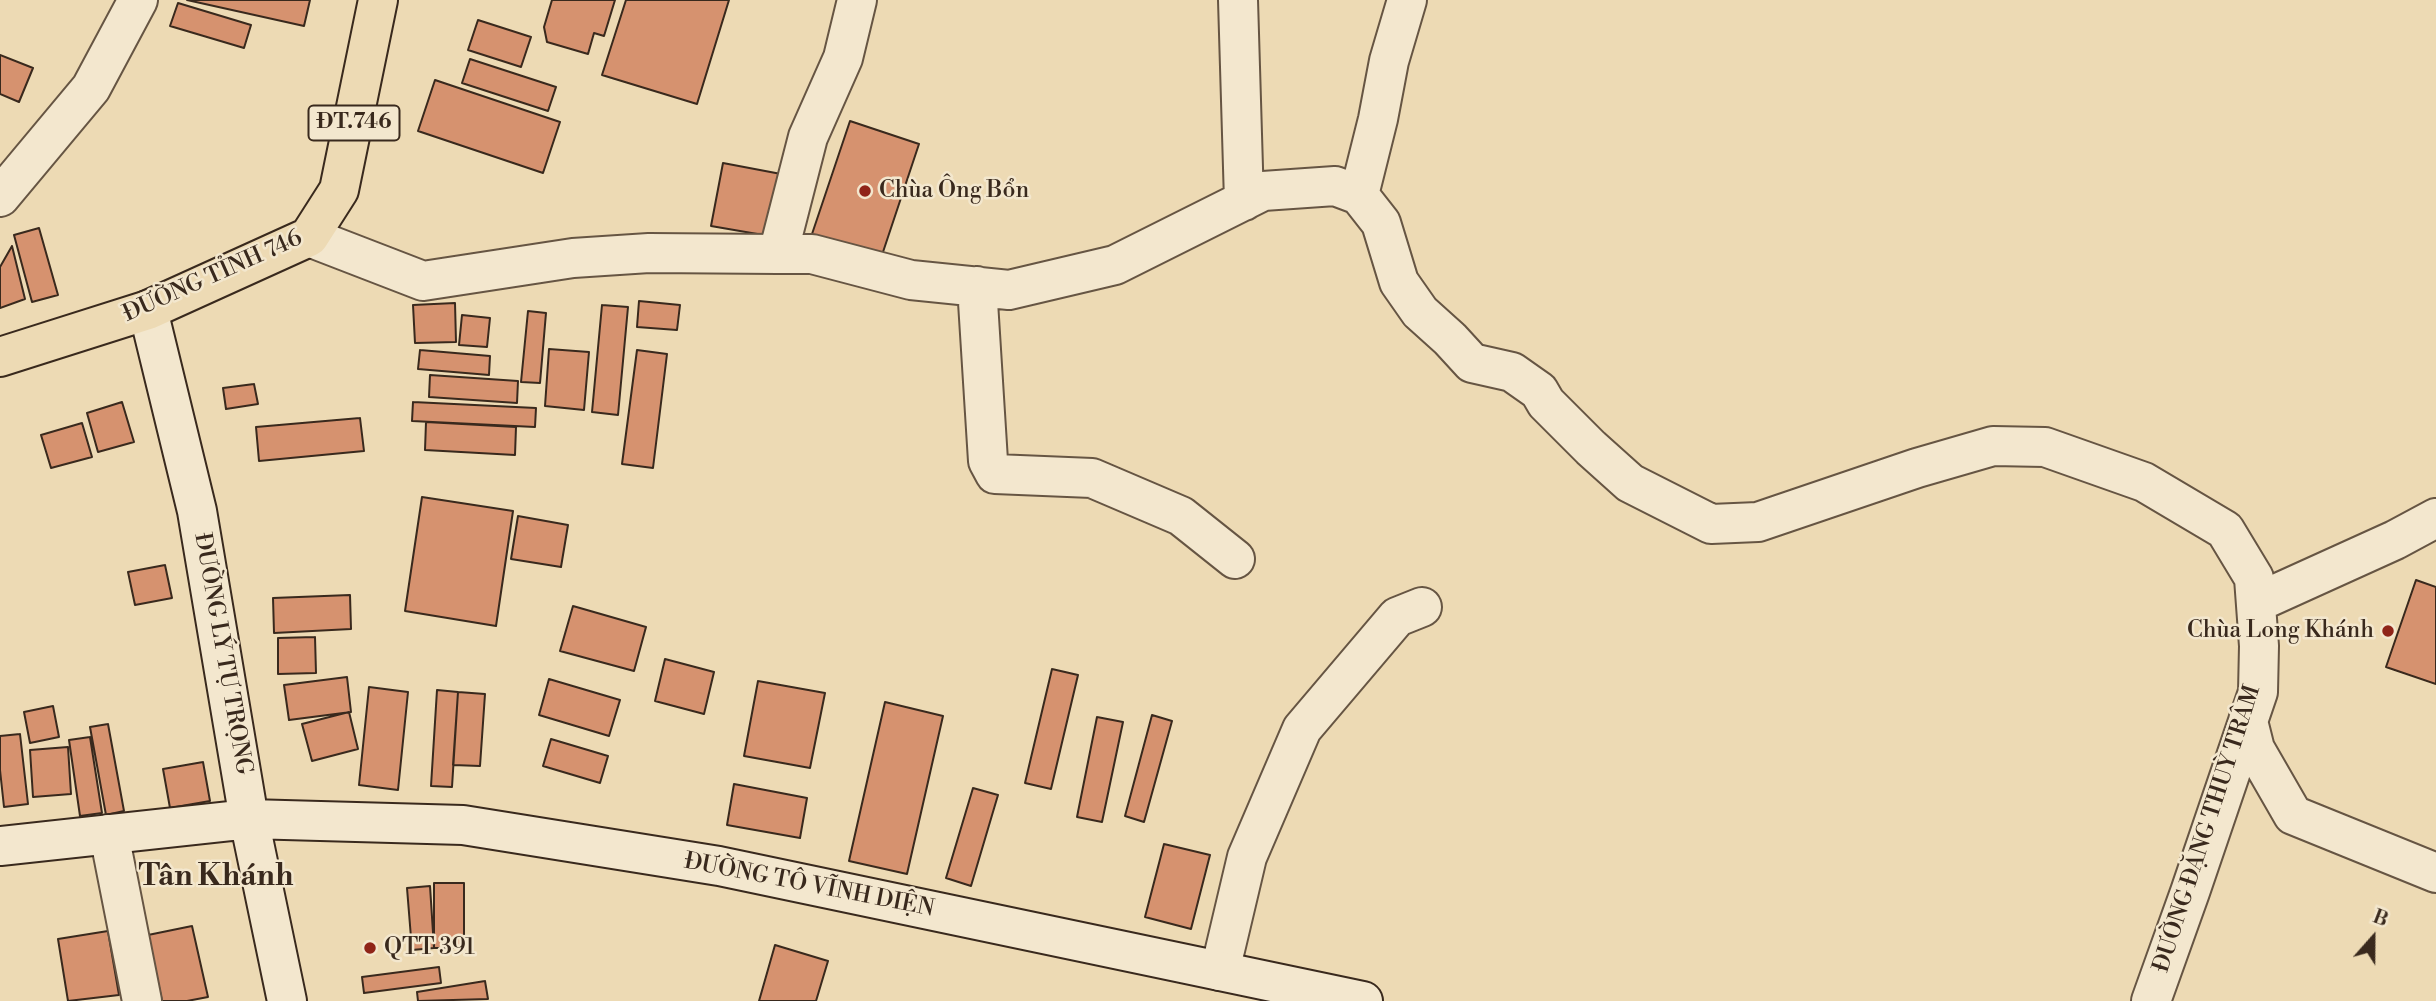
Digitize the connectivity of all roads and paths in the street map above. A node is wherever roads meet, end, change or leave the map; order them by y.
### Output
1 (138, 0) edge
2 (378, 0) edge
3 (857, 0) edge
4 (1238, 0) edge
5 (1407, 0) edge
6 (1359, 195) junction
7 (0, 197) edge
8 (1244, 201) junction
9 (309, 237) junction
10 (778, 254) junction
11 (977, 286) junction
12 (148, 310) junction
13 (0, 357) edge
14 (2436, 518) edge
15 (1235, 559) dead end
16 (2256, 603) junction
17 (1422, 607) dead end
18 (2248, 722) junction
19 (249, 818) junction
20 (109, 834) junction
21 (0, 846) edge
22 (2436, 873) edge
23 (1220, 971) junction
24 (142, 1001) edge
25 (287, 1001) edge
26 (1363, 1001) edge
27 (2151, 1001) edge

1 - 7 street
2 - 9 main road, ĐƯỜNG TỈNH 746 / ĐT.746
3 - 10 street
4 - 8 street
5 - 6 street
6 - 8 street
6 - 16 street, ĐƯỜNG ĐẶNG THUỲ TRÂM
8 - 11 street
9 - 10 street
9 - 12 main road, ĐƯỜNG TỈNH 746
10 - 11 street
11 - 15 street
12 - 13 main road, ĐƯỜNG TỈNH 746
12 - 19 street, ĐƯỜNG LÝ TỰ TRỌNG
14 - 16 street
16 - 18 street, ĐƯỜNG ĐẶNG THUỲ TRÂM
17 - 23 street
18 - 22 street
18 - 27 street, ĐƯỜNG ĐẶNG THUỲ TRÂM
19 - 20 street
19 - 23 street, ĐƯỜNG TÔ VĨNH DIỆN
19 - 25 street, ĐƯỜNG LÝ TỰ TRỌNG
20 - 21 street
20 - 24 street
23 - 26 street, ĐƯỜNG TÔ VĨNH DIỆN

